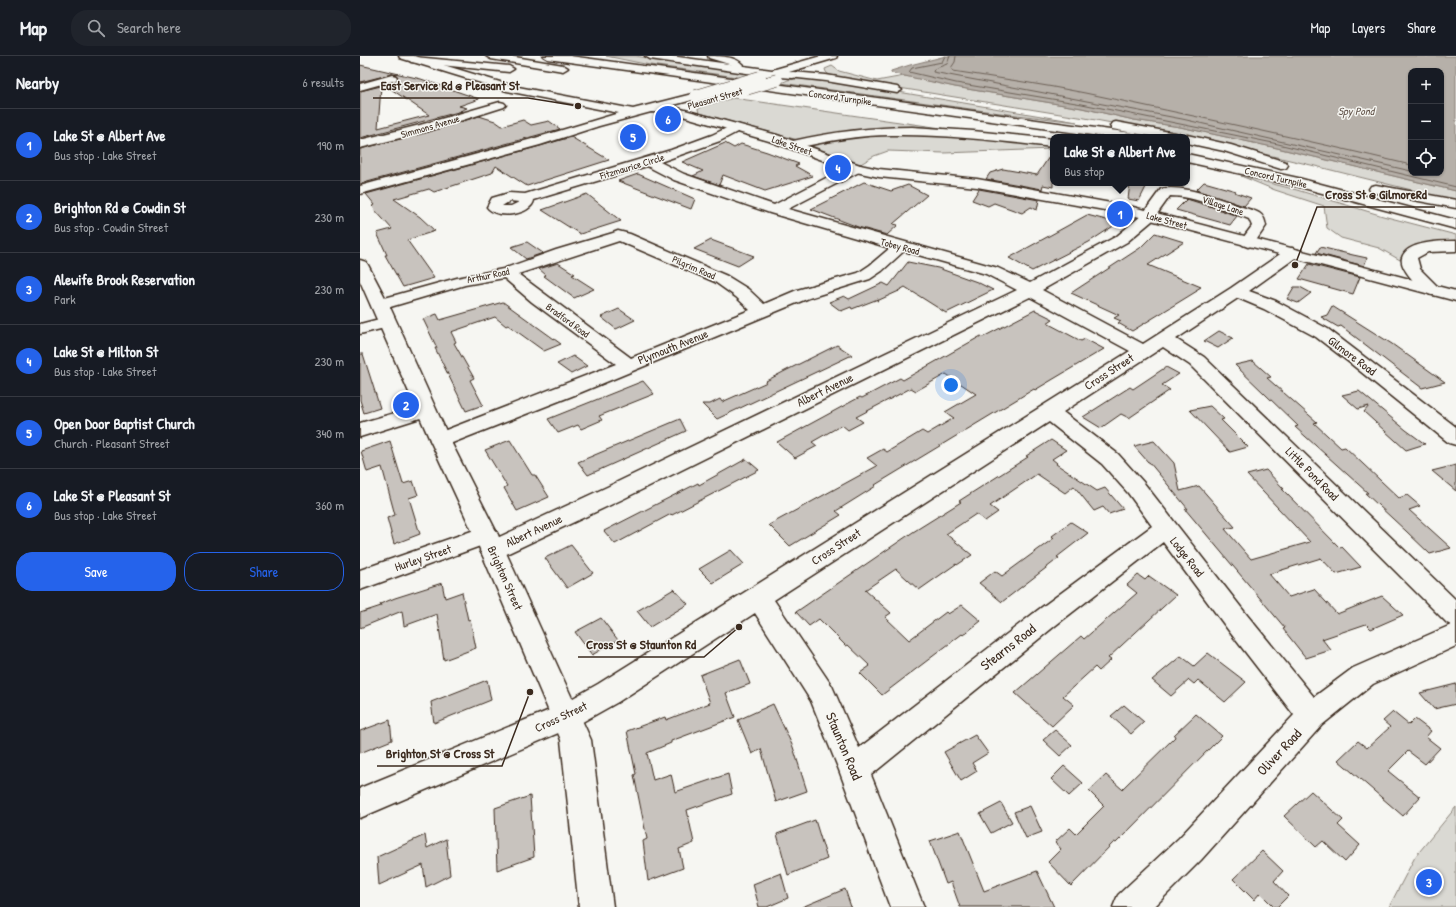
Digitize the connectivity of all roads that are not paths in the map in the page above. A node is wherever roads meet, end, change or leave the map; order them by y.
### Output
1 (404, 56) edge
2 (491, 56) edge
3 (548, 56) edge
4 (595, 56) edge
5 (650, 56) edge
6 (713, 56) edge
7 (832, 56) edge
8 (844, 56) edge
9 (415, 60) junction
10 (823, 65) junction
11 (736, 68) junction
12 (567, 75) dead end
13 (793, 75) junction
14 (775, 76) junction
15 (392, 78) dead end
16 (826, 78) junction
17 (666, 79) junction
18 (360, 87) edge
19 (911, 92) dead end
20 (500, 105) dead end
21 (600, 107) junction
22 (673, 110) junction
23 (1019, 110) dead end
24 (652, 111) junction
25 (636, 112) junction
26 (595, 123) junction
27 (735, 128) junction
28 (1108, 134) edge
29 (1158, 134) edge
30 (1050, 136) edge
31 (1190, 140) edge
32 (536, 142) junction
33 (1050, 143) edge
34 (360, 144) edge
35 (793, 144) junction
36 (1190, 147) edge
37 (1190, 159) edge
38 (648, 161) junction
39 (1288, 167) junction
40 (856, 168) junction
41 (1348, 182) dead end
42 (360, 190) edge
43 (526, 198) dead end
44 (1456, 204) edge
45 (775, 210) junction
46 (1456, 211) edge
47 (1149, 215) junction
48 (1456, 225) edge
49 (618, 236) joint
50 (1248, 242) junction
51 (901, 246) junction
52 (1456, 246) edge
53 (1292, 253) junction
54 (360, 265) edge
55 (507, 273) junction
56 (1030, 290) junction
57 (1433, 290) junction
58 (1237, 292) junction
59 (1456, 296) edge
60 (762, 311) junction
61 (383, 314) junction
62 (360, 330) edge
63 (1162, 339) junction
64 (1143, 351) junction
65 (629, 365) junction
66 (426, 410) junction
67 (1048, 411) junction
68 (360, 430) edge
69 (1456, 438) edge
70 (440, 440) junction
71 (1165, 528) junction
72 (489, 543) junction
73 (360, 580) edge
74 (758, 596) junction
75 (1456, 616) edge
76 (1456, 634) edge
77 (567, 716) junction
78 (1312, 716) junction
79 (854, 770) junction
80 (360, 803) edge
81 (596, 907) edge
82 (907, 907) edge
83 (1130, 907) edge

1 - 9 main road
2 - 17 main road, Concord Turnpike
3 - 17 main road, Concord Turnpike
4 - 17 main road
5 - 11 main road
6 - 11 main road
7 - 14 main road, Pleasant Street
8 - 10 main road, Pleasant Street
9 - 12 main road
9 - 21 main road
10 - 13 main road, Pleasant Street
10 - 16 main road
11 - 14 main road
13 - 14 main road, Pleasant Street
13 - 16 main road
14 - 22 main road, Pleasant Street, bridge
14 - 24 main road, Pleasant Street, bridge
15 - 18 main road
16 - 19 main road
17 - 28 main road, Concord Turnpike
17 - 30 main road, Concord Turnpike
20 - 34 main road, Simmons Avenue
21 - 25 main road
21 - 26 main road
22 - 24 main road, Pleasant Street
22 - 27 main road, Lake Street
23 - 29 main road
24 - 25 main road, Lake Street
24 - 27 main road, Lake Street
24 - 32 main road, Pleasant Street
25 - 26 main road, Pleasant Street
26 - 32 main road, Pleasant Street
27 - 35 main road, Lake Street
27 - 38 main road, Fitzmaurice Circle
31 - 39 main road
32 - 42 main road, Pleasant Street
33 - 35 main road
35 - 40 main road, Lake Street
36 - 39 main road, Concord Turnpike
37 - 48 main road, Concord Turnpike
38 - 43 main road, Fitzmaurice Circle
38 - 45 main road, Tobey Road
39 - 41 main road, Concord Turnpike
40 - 45 main road
40 - 47 main road, Lake Street
44 - 46 main road
45 - 51 main road, Tobey Road
47 - 50 main road, Lake Street
47 - 50 main road, Village Lane
47 - 56 main road, Albert Avenue
49 - 55 main road, Arthur Road
49 - 60 main road, Pilgrim Road
50 - 53 main road, Lake Street
51 - 56 main road, Tobey Road
51 - 60 main road, Plymouth Avenue
52 - 57 main road
53 - 57 main road, Lake Street
53 - 58 main road, Cross Street
54 - 61 main road, Brighton Street
55 - 61 main road, Arthur Road
55 - 65 main road, Bradford Road
56 - 64 main road, Tobey Road
56 - 72 main road, Albert Avenue
57 - 59 main road, Lake Street
58 - 63 main road, Cross Street
58 - 69 main road, Gilmore Road
60 - 65 main road, Plymouth Avenue
61 - 62 main road, Arthur Road
61 - 66 main road, Brighton Street
63 - 64 main road, Cross Street
63 - 75 main road, Little Pond Road
64 - 67 main road, Cross Street
65 - 70 main road, Plymouth Avenue
66 - 68 main road
66 - 70 main road, Brighton Street
67 - 71 main road, Lodge Road
67 - 74 main road, Cross Street
70 - 72 main road, Brighton Street
71 - 78 main road, Lodge Road
71 - 79 main road, Stearns Road
72 - 73 main road, Hurley Street
72 - 77 main road, Brighton Street
74 - 77 main road, Cross Street
74 - 79 main road, Staunton Road
76 - 78 main road, Oliver Road
77 - 80 main road, Cross Street
77 - 81 main road, Brighton Street
78 - 83 main road, Oliver Road
79 - 82 main road, Staunton Road

